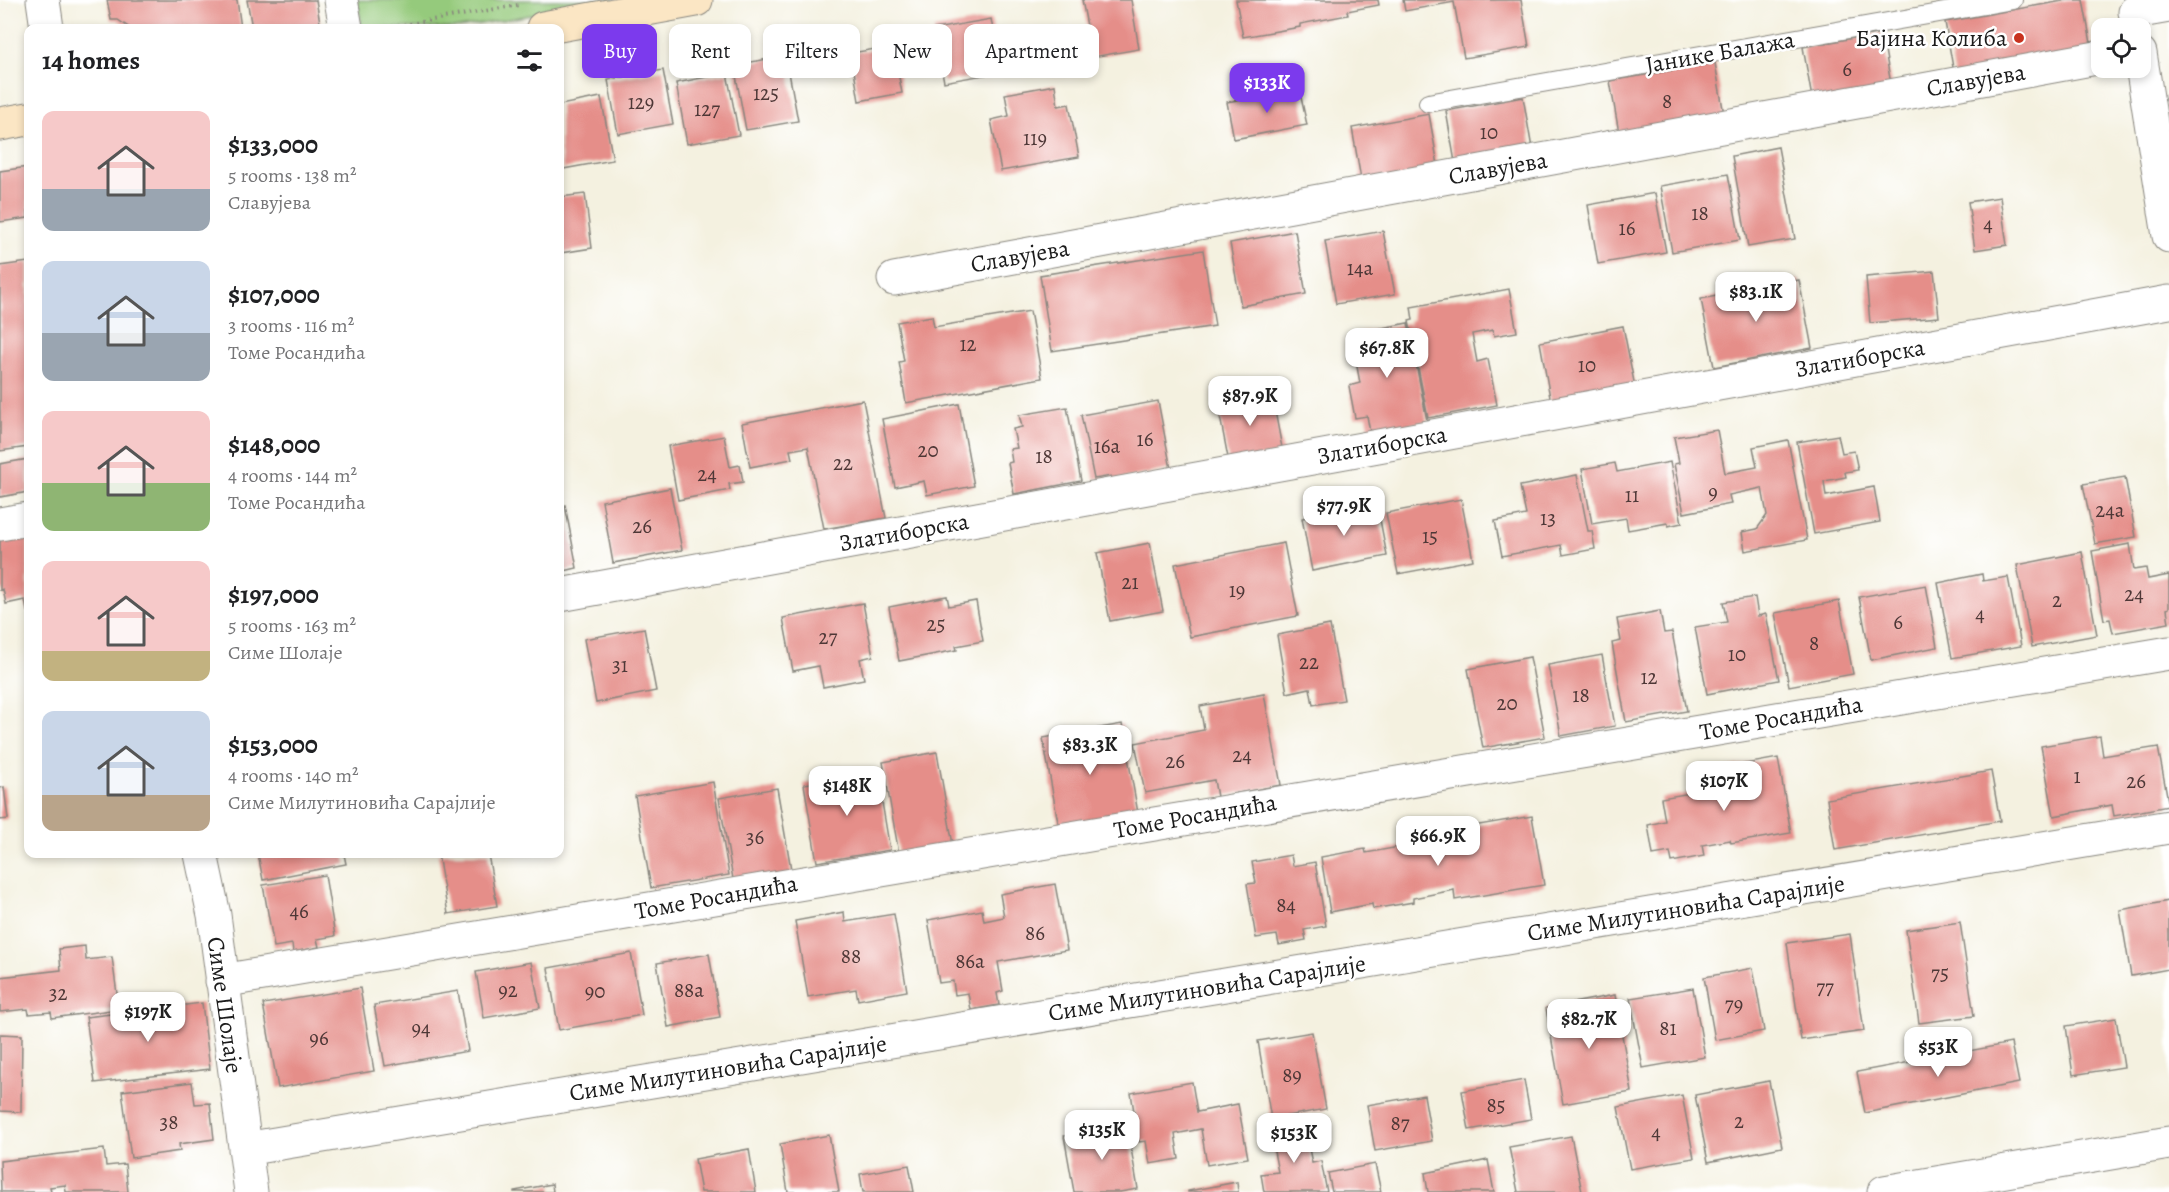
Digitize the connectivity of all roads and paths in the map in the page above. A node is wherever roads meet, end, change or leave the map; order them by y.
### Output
1 (43, 0) edge
2 (341, 0) edge
3 (696, 0) edge
4 (2013, 0) edge
5 (2169, 6) edge
6 (2135, 14) edge
7 (533, 16) edge
8 (46, 24) edge
9 (345, 24) edge
10 (435, 24) edge
11 (2091, 59) edge
12 (2144, 78) edge
13 (1428, 103) dead end
14 (24, 120) edge
15 (0, 124) edge
16 (2169, 236) edge
17 (894, 279) dead end
18 (2169, 302) edge
19 (24, 520) edge
20 (0, 524) edge
21 (564, 594) edge
22 (2169, 653) edge
23 (2169, 827) edge
24 (202, 858) edge
25 (222, 981) junction
26 (2169, 1143) edge
27 (245, 1149) junction
28 (251, 1192) edge
29 (1884, 1192) edge

1 - 8 street
2 - 9 street
3 - 7 street
4 - 13 lane, Јанике Балажа
5 - 6 street
7 - 10 path
11 - 17 street, Славујева
12 - 16 street
14 - 15 street
18 - 21 street, Златиборска
19 - 20 street
22 - 25 street, Томе Росандића
23 - 27 street, Симе Милутиновића Сарајлије
24 - 25 street, Симе Шолаје
25 - 27 street, Симе Шолаје
26 - 29 street
27 - 28 street, Симе Шолаје

